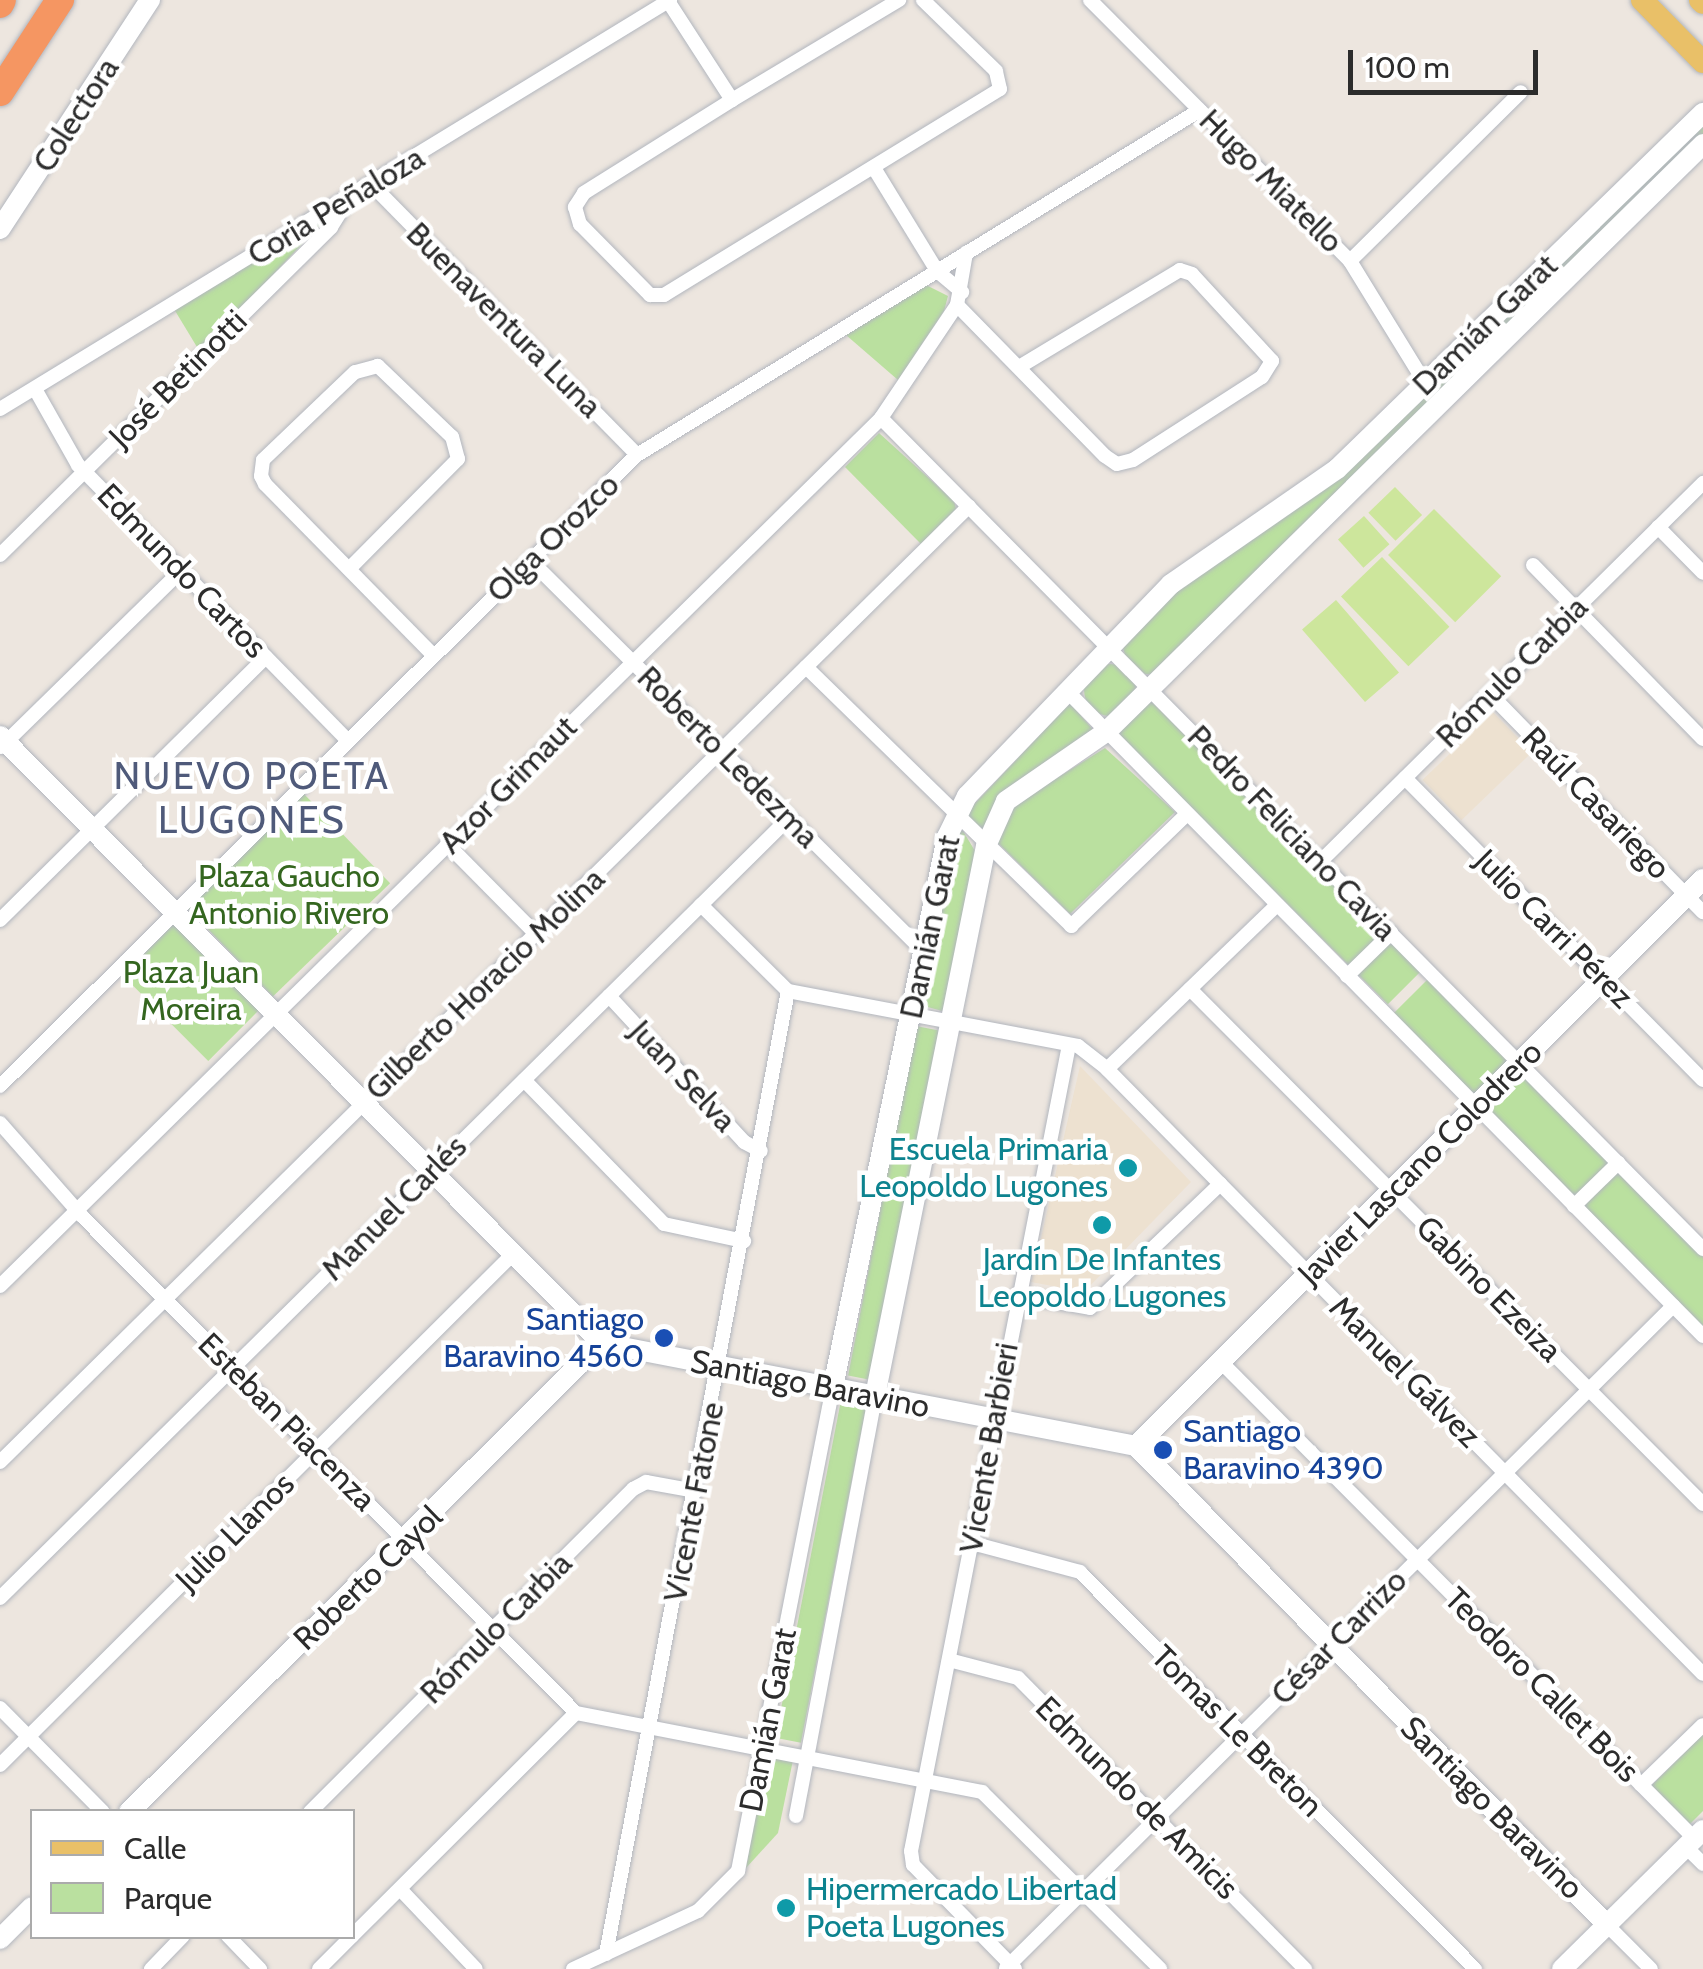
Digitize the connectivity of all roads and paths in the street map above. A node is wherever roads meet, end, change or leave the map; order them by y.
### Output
1 (60, 0) edge
2 (150, 0) edge
3 (669, 0) edge
4 (899, 0) edge
5 (924, 0) edge
6 (1090, 0) edge
7 (1642, 0) edge
8 (1703, 62) edge
9 (0, 92) edge
10 (1521, 92) dead end
11 (732, 100) junction
12 (1200, 110) junction
13 (1703, 113) edge
14 (1703, 144) edge
15 (874, 168) junction
16 (372, 185) junction
17 (350, 198) junction
18 (0, 228) edge
19 (966, 253) junction
20 (1350, 261) junction
21 (937, 271) junction
22 (960, 298) junction
23 (1019, 367) junction
24 (1426, 383) junction
25 (35, 389) junction
26 (0, 409) edge
27 (881, 418) junction
28 (1384, 424) junction
29 (1400, 442) junction
30 (637, 455) junction
31 (85, 472) junction
32 (1703, 482) edge
33 (970, 506) junction
34 (1658, 528) junction
35 (0, 555) edge
36 (530, 560) junction
37 (1533, 565) dead end
38 (349, 569) junction
39 (181, 570) junction
40 (1703, 573) edge
41 (1575, 609) junction
42 (1110, 647) junction
43 (433, 655) junction
44 (266, 657) junction
45 (632, 662) junction
46 (806, 667) junction
47 (1150, 688) junction
48 (1067, 690) junction
49 (1490, 694) junction
50 (1106, 732) junction
51 (348, 740) junction
52 (1703, 740) edge
53 (2, 742) edge
54 (722, 751) junction
55 (1404, 778) junction
56 (956, 814) junction
57 (1187, 814) junction
58 (788, 818) junction
59 (93, 830) junction
60 (448, 844) junction
61 (986, 846) junction
62 (1320, 862) junction
63 (1703, 879) edge
64 (1687, 895) junction
65 (701, 904) junction
66 (1276, 905) junction
67 (174, 911) junction
68 (1703, 912) edge
69 (0, 920) edge
70 (1390, 933) junction
71 (536, 934) junction
72 (925, 953) junction
73 (1347, 976) junction
74 (1604, 978) junction
75 (788, 990) junction
76 (1190, 990) junction
77 (609, 996) junction
78 (911, 1014) junction
79 (274, 1015) junction
80 (951, 1022) junction
81 (1069, 1045) junction
82 (1519, 1064) junction
83 (1107, 1069) junction
84 (524, 1080) junction
85 (1703, 1080) edge
86 (0, 1086) edge
87 (363, 1103) junction
88 (1476, 1107) junction
89 (0, 1123) edge
90 (762, 1151) junction
91 (1618, 1163) junction
92 (430, 1172) junction
93 (1220, 1184) junction
94 (1392, 1192) junction
95 (1574, 1206) junction
96 (76, 1210) junction
97 (744, 1241) junction
98 (1703, 1249) edge
99 (512, 1255) junction
100 (1309, 1275) junction
101 (0, 1286) edge
102 (1017, 1295) junction
103 (166, 1300) junction
104 (1673, 1306) junction
105 (1703, 1336) edge
106 (603, 1341) junction
107 (1221, 1362) junction
108 (234, 1367) junction
109 (721, 1367) junction
110 (833, 1388) junction
111 (1588, 1389) junction
112 (875, 1396) junction
113 (994, 1419) junction
114 (1136, 1446) junction
115 (317, 1451) junction
116 (0, 1462) edge
117 (1504, 1472) junction
118 (696, 1491) junction
119 (1703, 1504) edge
120 (407, 1541) junction
121 (972, 1543) junction
122 (1416, 1559) junction
123 (0, 1598) edge
124 (495, 1631) junction
125 (1331, 1646) junction
126 (950, 1660) junction
127 (1703, 1674) edge
128 (0, 1708) edge
129 (576, 1712) junction
130 (651, 1725) junction
131 (1703, 1725) edge
132 (1240, 1736) junction
133 (29, 1737) junction
134 (762, 1746) junction
135 (807, 1754) junction
136 (0, 1766) edge
137 (924, 1779) junction
138 (1641, 1785) junction
139 (100, 1809) edge
140 (132, 1809) edge
141 (313, 1809) edge
142 (796, 1816) dead end
143 (1156, 1819) junction
144 (1694, 1838) edge
145 (1703, 1864) edge
146 (400, 1889) junction
147 (1083, 1891) junction
148 (30, 1909) edge
149 (1607, 1925) junction
150 (355, 1933) edge
151 (0, 1939) edge
152 (180, 1939) edge
153 (231, 1939) edge
154 (349, 1939) edge
155 (606, 1954) junction
156 (1011, 1967) edge
157 (150, 1969) edge
158 (260, 1969) edge
159 (319, 1969) edge
160 (476, 1969) edge
161 (573, 1969) edge
162 (1160, 1969) edge
163 (1306, 1969) edge
164 (1475, 1969) edge
165 (1562, 1969) edge
166 (1651, 1969) edge

1 - 9 highway
2 - 18 main road, Colectora
3 - 11 street
3 - 16 street, Coria Peñaloza
4 - 11 street
5 - 15 street
6 - 12 street, Hugo Miatello
7 - 8 main road
10 - 20 street
11 - 15 street
12 - 19 street, Olga Orozco
12 - 20 street, Hugo Miatello
13 - 24 main road, Damián Garat
14 - 29 main road, Damián Garat
15 - 21 street
16 - 17 street, Coria Peñaloza
16 - 30 street, Buenaventura Luna
17 - 25 street, Coria Peñaloza
17 - 31 street, José Betinotti
19 - 21 street, Olga Orozco
19 - 22 street, Azor Grimaut
20 - 24 street, Hugo Miatello
21 - 22 street
21 - 30 street, Olga Orozco
22 - 23 street
22 - 27 street, Azor Grimaut
23 - 23 street
24 - 28 main road, Damián Garat
25 - 26 street, Coria Peñaloza
25 - 31 street, Edmundo Cartos
27 - 33 street, Pedro Feliciano Cavia
27 - 45 street, Azor Grimaut
28 - 29 street
28 - 42 main road, Damián Garat
29 - 47 main road, Damián Garat
30 - 36 street, Olga Orozco
31 - 35 street, José Betinotti
31 - 39 street, Edmundo Cartos
32 - 34 street, Rómulo Carbia
33 - 42 street, Pedro Feliciano Cavia
33 - 46 street, Gilberto Horacio Molina
34 - 40 street
34 - 41 street, Rómulo Carbia
36 - 43 street, Olga Orozco
36 - 45 street, Roberto Ledezma
37 - 41 street
38 - 38 street
38 - 43 street
39 - 44 street, Edmundo Cartos
39 - 53 street
41 - 49 street, Rómulo Carbia
41 - 52 street
42 - 47 street, Pedro Feliciano Cavia
42 - 48 main road, Damián Garat
43 - 51 street, Olga Orozco
44 - 51 street, Edmundo Cartos
44 - 59 street
45 - 54 street, Roberto Ledezma
45 - 60 street, Azor Grimaut
46 - 54 street, Gilberto Horacio Molina
46 - 56 street
47 - 50 main road, Damián Garat
47 - 62 street, Pedro Feliciano Cavia
48 - 50 street, Pedro Feliciano Cavia
48 - 56 main road, Damián Garat
49 - 55 street, Rómulo Carbia
49 - 64 street, Raúl Casariego
50 - 57 street, Pedro Feliciano Cavia
50 - 61 main road, Damián Garat
51 - 67 street, Olga Orozco
53 - 59 main road
54 - 58 street, Roberto Ledezma
54 - 71 street, Gilberto Horacio Molina
55 - 62 street, Rómulo Carbia
55 - 74 street, Julio Carri Pérez
56 - 61 street
56 - 72 main road, Damián Garat
57 - 61 street
57 - 66 street, Pedro Feliciano Cavia
58 - 65 street, Manuel Carlés
58 - 72 street, Roberto Ledezma
59 - 67 main road
59 - 69 street
60 - 71 street
60 - 79 street, Azor Grimaut
61 - 80 main road, Damián Garat
62 - 70 street, Pedro Feliciano Cavia
63 - 64 main road, Javier Lascano Colodrero
64 - 68 street, Raúl Casariego
64 - 74 main road, Javier Lascano Colodrero
65 - 75 street
65 - 77 street, Manuel Carlés
66 - 73 street, Pedro Feliciano Cavia
66 - 76 street
67 - 79 main road
67 - 86 street, Olga Orozco
70 - 73 street
70 - 82 street, Pedro Feliciano Cavia
71 - 87 street, Gilberto Horacio Molina
72 - 78 main road, Damián Garat
73 - 88 street, Pedro Feliciano Cavia
74 - 82 main road, Javier Lascano Colodrero
74 - 85 street, Julio Carri Pérez
75 - 78 street
75 - 90 street, Vicente Fatone
76 - 83 street
76 - 94 street, Gabino Ezeiza
77 - 84 street, Manuel Carlés
77 - 90 street, Juan Selva
78 - 80 street
78 - 110 main road, Damián Garat
79 - 87 main road
79 - 96 street, Azor Grimaut
80 - 81 street
80 - 112 main road, Damián Garat
81 - 83 street
81 - 102 street, Vicente Barbieri
82 - 88 main road, Javier Lascano Colodrero
82 - 91 street, Pedro Feliciano Cavia
83 - 93 street, Manuel Gálvez
84 - 92 street, Manuel Carlés
84 - 97 street
87 - 92 main road
87 - 103 street, Gilberto Horacio Molina
88 - 94 main road, Javier Lascano Colodrero
88 - 95 street, Pedro Feliciano Cavia
89 - 96 street, Esteban Piacenza
90 - 97 street, Vicente Fatone
91 - 95 street
91 - 98 street, Pedro Feliciano Cavia
92 - 99 main road
92 - 108 street, Manuel Carlés
93 - 100 street, Manuel Gálvez
93 - 102 street
94 - 100 main road, Javier Lascano Colodrero
94 - 111 street, Gabino Ezeiza
95 - 104 street, Pedro Feliciano Cavia
96 - 101 street, Azor Grimaut
96 - 103 street, Esteban Piacenza
97 - 109 street, Vicente Fatone
99 - 106 main road
99 - 115 street, Julio Llanos
100 - 107 main road, Javier Lascano Colodrero
100 - 117 street, Manuel Gálvez
102 - 113 street, Vicente Barbieri
103 - 108 street, Esteban Piacenza
103 - 116 street, Gilberto Horacio Molina
104 - 105 street, Pedro Feliciano Cavia
104 - 111 street, César Carrizo
106 - 109 main road, Santiago Baravino
106 - 120 main road, Roberto Cayol
107 - 114 main road, Javier Lascano Colodrero
107 - 122 street, Teodoro Callet Bois
108 - 115 street, Esteban Piacenza
108 - 123 street, Manuel Carlés
109 - 110 main road, Santiago Baravino
109 - 118 street, Vicente Fatone
110 - 112 main road, Santiago Baravino
110 - 134 street, Damián Garat
111 - 117 street, César Carrizo
111 - 119 street, Gabino Ezeiza
112 - 113 main road, Santiago Baravino
112 - 135 street, Damián Garat
113 - 114 main road, Santiago Baravino
113 - 121 street, Vicente Barbieri
114 - 125 main road, Santiago Baravino
115 - 120 street, Esteban Piacenza
115 - 133 street, Julio Llanos
117 - 122 street, César Carrizo
117 - 127 street, Manuel Gálvez
118 - 124 street, Rómulo Carbia
118 - 130 street, Vicente Fatone
120 - 124 street, Esteban Piacenza
120 - 140 main road, Roberto Cayol
121 - 126 street, Vicente Barbieri
121 - 132 street, Tomas Le Breton
122 - 125 street, César Carrizo
122 - 138 street, Teodoro Callet Bois
124 - 129 street, Esteban Piacenza
124 - 141 street, Rómulo Carbia
125 - 132 street, César Carrizo
125 - 149 main road, Santiago Baravino
126 - 137 street, Vicente Barbieri
126 - 143 street, Edmundo de Amicis
128 - 133 street
129 - 130 street
129 - 146 street
130 - 134 street
130 - 155 street, Vicente Fatone
131 - 138 street
132 - 143 street, César Carrizo
132 - 164 street, Tomas Le Breton
133 - 136 street, Julio Llanos
133 - 139 street
134 - 135 street
134 - 155 street, Damián Garat
135 - 137 street
135 - 142 street, Damián Garat
137 - 147 street
137 - 156 street, Vicente Barbieri
138 - 144 street, Teodoro Callet Bois
143 - 147 street, César Carrizo
143 - 163 street, Edmundo de Amicis
144 - 145 street, Teodoro Callet Bois
144 - 149 main road
146 - 150 street
146 - 160 street
147 - 156 street, César Carrizo
147 - 162 street
148 - 151 main road
149 - 165 main road
149 - 166 street, Santiago Baravino
152 - 157 street
153 - 158 street
154 - 159 street
155 - 161 street

